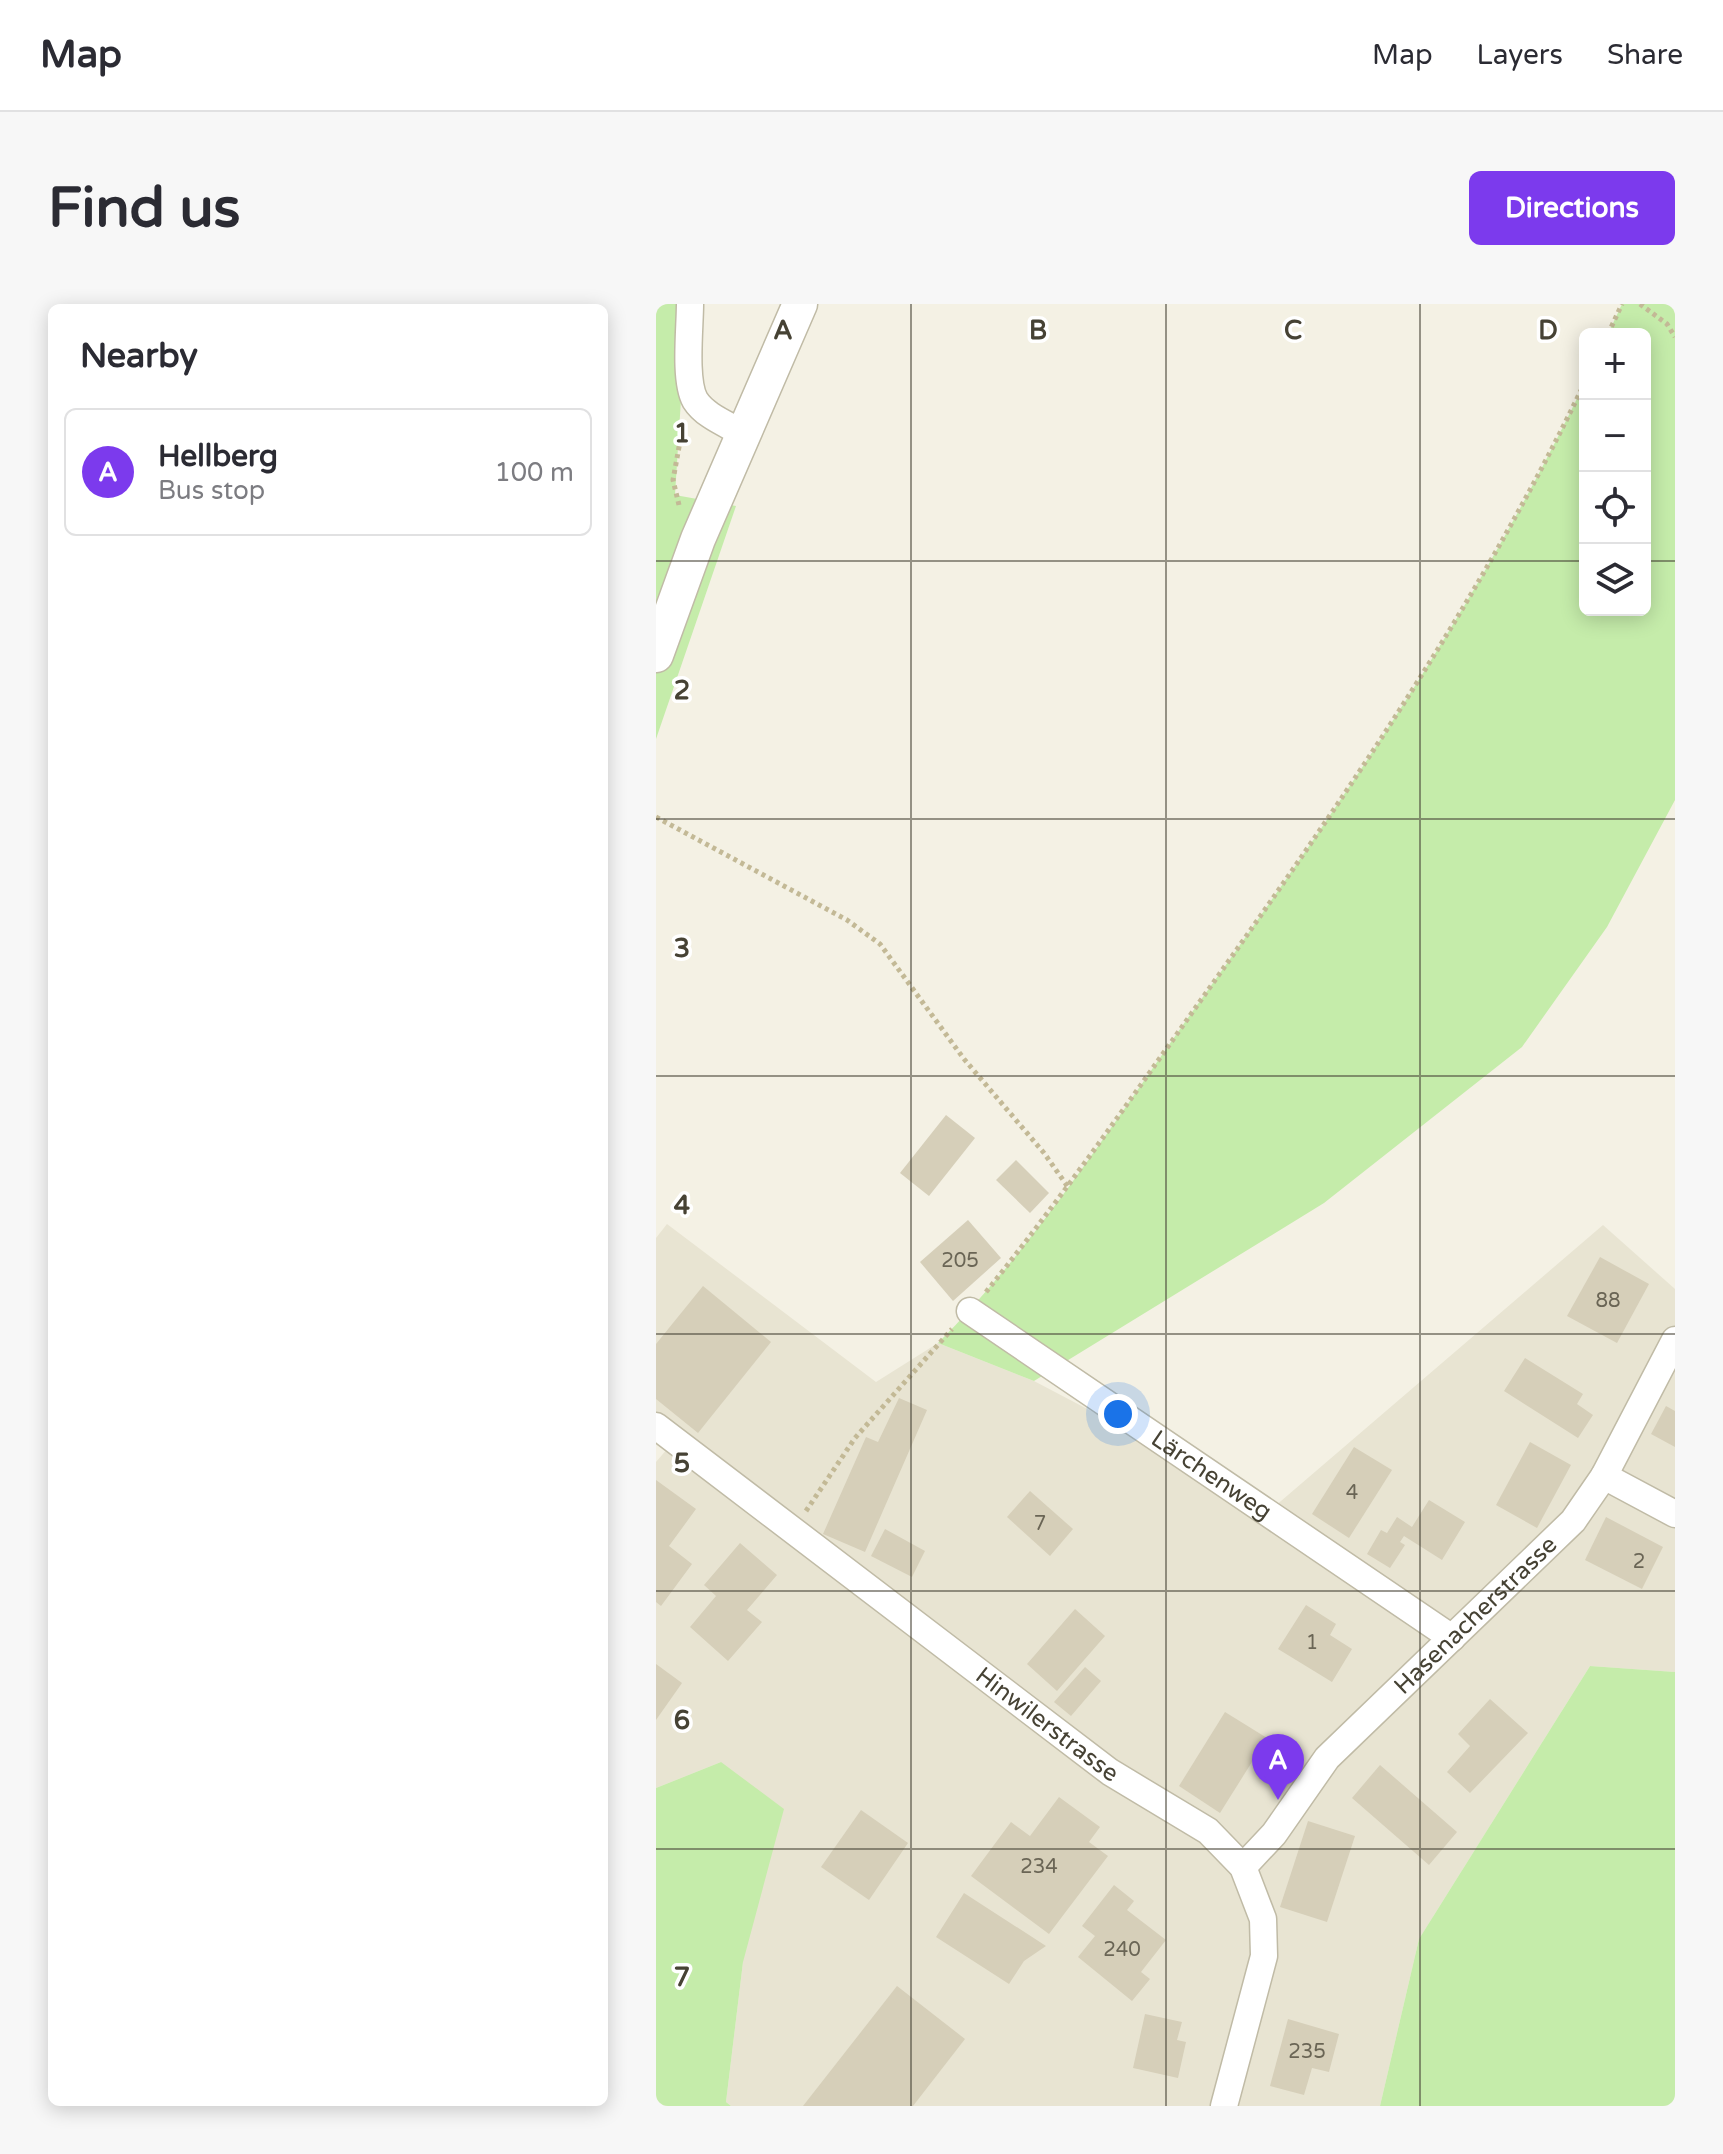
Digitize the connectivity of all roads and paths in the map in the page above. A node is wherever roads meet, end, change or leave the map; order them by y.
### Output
1 (690, 304) edge
2 (800, 304) edge
3 (1622, 304) edge
4 (1640, 304) edge
5 (1611, 328) edge
6 (1675, 337) edge
7 (1579, 394) edge
8 (695, 399) junction
9 (742, 433) junction
10 (680, 511) dead end
11 (656, 655) edge
12 (656, 817) edge
13 (1068, 1187) junction
14 (970, 1311) junction
15 (1675, 1340) edge
16 (656, 1426) edge
17 (1604, 1476) junction
18 (1675, 1514) edge
19 (792, 1532) junction
20 (1452, 1638) junction
21 (1243, 1867) junction
22 (1224, 2106) edge

1 - 8 street
2 - 9 street
3 - 5 path
4 - 6 path
7 - 13 path
8 - 9 street
8 - 10 path
9 - 11 street
12 - 13 path
13 - 14 path
14 - 19 path
14 - 20 street, Lärchenweg
15 - 17 street, Hasenacherstrasse
16 - 19 street, Hinwilerstrasse
17 - 18 street
17 - 20 street, Hasenacherstrasse
19 - 21 street, Hinwilerstrasse
20 - 21 street, Hasenacherstrasse
21 - 22 street, Hinwilerstrasse

